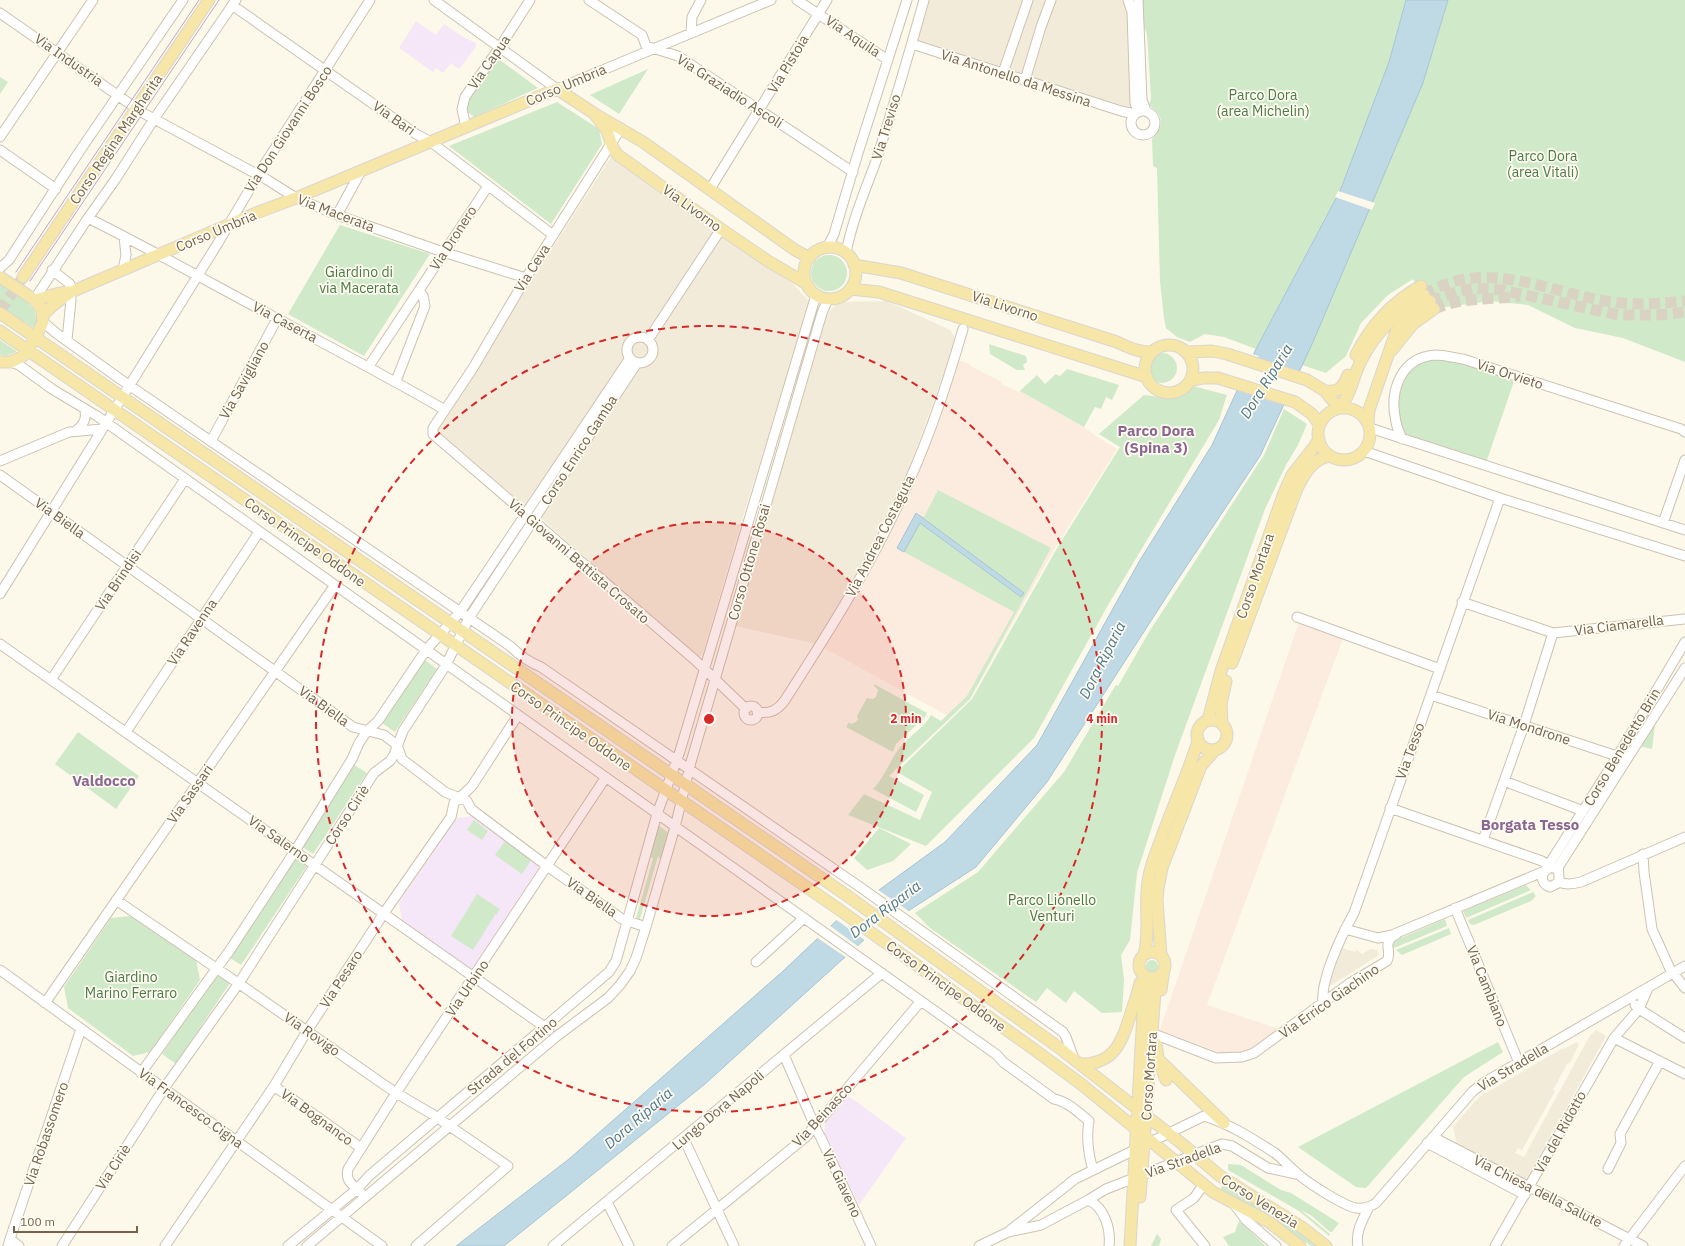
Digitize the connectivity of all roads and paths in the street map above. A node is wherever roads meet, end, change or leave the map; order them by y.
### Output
1 (93, 0) edge
2 (183, 0) edge
3 (209, 0) edge
4 (370, 0) edge
5 (434, 0) edge
6 (530, 0) edge
7 (589, 0) edge
8 (701, 0) edge
9 (771, 0) edge
10 (797, 0) edge
11 (827, 0) edge
12 (907, 0) edge
13 (924, 0) edge
14 (1028, 0) edge
15 (1051, 0) edge
16 (1128, 0) edge
17 (1138, 0) edge
18 (234, 3) edge
19 (603, 4) edge
20 (0, 13) edge
21 (819, 13) junction
22 (691, 33) junction
23 (912, 44) junction
24 (500, 47) junction
25 (654, 48) junction
26 (58, 52) junction
27 (888, 60) junction
28 (326, 70) junction
29 (1003, 73) junction
30 (1025, 80) junction
31 (557, 88) junction
32 (118, 96) junction
33 (137, 109) junction
34 (760, 110) junction
35 (1121, 111) junction
36 (1140, 112) junction
37 (595, 114) junction
38 (154, 119) junction
39 (1131, 124) junction
40 (466, 127) junction
41 (621, 128) junction
42 (0, 137) edge
43 (431, 142) junction
44 (611, 144) junction
45 (0, 150) edge
46 (361, 171) junction
47 (853, 172) junction
48 (258, 174) junction
49 (488, 186) junction
50 (56, 189) junction
51 (710, 189) junction
52 (296, 198) junction
53 (337, 215) junction
54 (88, 218) junction
55 (229, 225) junction
56 (721, 229) junction
57 (552, 235) junction
58 (124, 237) junction
59 (827, 248) junction
60 (443, 252) junction
61 (846, 253) junction
62 (158, 255) junction
63 (810, 258) junction
64 (854, 265) junction
65 (0, 268) edge
66 (52, 270) junction
67 (123, 270) junction
68 (198, 275) junction
69 (0, 277) edge
70 (23, 277) tunnel mouth
71 (526, 278) junction
72 (807, 284) junction
73 (850, 290) junction
74 (419, 291) junction
75 (71, 292) junction
76 (816, 295) junction
77 (1427, 298) junction
78 (828, 299) junction
79 (35, 300) junction
80 (0, 314) edge
81 (43, 319) junction
82 (277, 319) junction
83 (963, 329) dead end
84 (0, 331) edge
85 (35, 338) junction
86 (67, 340) junction
87 (648, 340) junction
88 (28, 350) junction
89 (1153, 351) junction
90 (1187, 352) junction
91 (633, 360) junction
92 (3, 362) edge
93 (369, 366) junction
94 (1147, 376) junction
95 (1190, 380) junction
96 (396, 381) junction
97 (129, 386) junction
98 (1325, 391) junction
99 (122, 398) junction
100 (84, 408) junction
101 (1339, 408) junction
102 (114, 410) junction
103 (446, 410) junction
104 (1319, 424) junction
105 (104, 426) junction
106 (1369, 426) junction
107 (77, 430) junction
108 (1685, 432) edge
109 (1319, 439) junction
110 (1402, 439) junction
111 (211, 441) junction
112 (1364, 451) junction
113 (1329, 456) junction
114 (1685, 460) edge
115 (0, 461) edge
116 (0, 475) edge
117 (185, 479) junction
118 (1500, 498) junction
119 (51, 512) junction
120 (529, 518) junction
121 (1663, 523) junction
122 (1685, 530) edge
123 (259, 532) junction
124 (1685, 556) edge
125 (127, 566) junction
126 (335, 585) junction
127 (2, 588) edge
128 (1462, 602) junction
129 (460, 612) junction
130 (1297, 617) dead end
131 (201, 618) junction
132 (469, 618) junction
133 (1685, 619) edge
134 (450, 623) junction
135 (463, 631) junction
136 (1553, 633) junction
137 (440, 635) junction
138 (0, 644) edge
139 (1684, 645) edge
140 (455, 646) junction
141 (426, 650) junction
142 (446, 664) junction
143 (1685, 668) edge
144 (704, 669) junction
145 (1440, 669) junction
146 (275, 671) junction
147 (52, 680) junction
148 (715, 680) junction
149 (1431, 695) junction
150 (746, 709) joint
151 (518, 715) junction
152 (1208, 720) junction
153 (1222, 724) junction
154 (1524, 725) junction
155 (367, 731) junction
156 (126, 732) junction
157 (1198, 742) junction
158 (397, 745) junction
159 (1214, 751) junction
160 (1622, 758) junction
161 (676, 761) junction
162 (689, 770) junction
163 (671, 775) junction
164 (606, 777) junction
165 (1504, 781) junction
166 (198, 782) junction
167 (685, 785) junction
168 (665, 791) junction
169 (460, 798) junction
170 (681, 802) junction
171 (1390, 808) junction
172 (1582, 813) junction
173 (657, 814) junction
174 (675, 827) junction
175 (1685, 837) edge
176 (1483, 840) junction
177 (295, 851) junction
178 (1643, 854) junction
179 (314, 864) junction
180 (547, 866) junction
181 (1553, 872) junction
182 (1524, 879) junction
183 (1544, 884) junction
184 (116, 900) junction
185 (1455, 908) junction
186 (384, 914) junction
187 (804, 918) junction
188 (626, 920) junction
189 (646, 927) junction
190 (1345, 929) junction
191 (1397, 934) junction
192 (1144, 955) junction
193 (1161, 956) junction
194 (756, 962) dead end
195 (1685, 966) edge
196 (216, 968) junction
197 (1164, 969) junction
198 (0, 970) edge
199 (882, 973) junction
200 (1673, 974) junction
201 (1147, 975) junction
202 (474, 978) junction
203 (239, 983) junction
204 (1648, 988) junction
205 (1685, 988) edge
206 (1630, 999) junction
207 (921, 1001) junction
208 (45, 1003) junction
209 (1322, 1004) junction
210 (1638, 1009) junction
211 (546, 1027) junction
212 (81, 1029) junction
213 (307, 1031) junction
214 (1154, 1034) junction
215 (556, 1036) junction
216 (1614, 1038) junction
217 (1685, 1038) edge
218 (784, 1055) junction
219 (1159, 1060) junction
220 (1660, 1061) junction
221 (1077, 1062) junction
222 (1519, 1063) junction
223 (141, 1073) junction
224 (1685, 1074) edge
225 (1166, 1080) dead end
226 (274, 1086) junction
227 (163, 1089) junction
228 (396, 1093) junction
229 (1138, 1109) junction
230 (1147, 1116) junction
231 (438, 1119) junction
232 (1224, 1123) junction
233 (815, 1124) junction
234 (450, 1126) junction
235 (1168, 1133) junction
236 (684, 1139) junction
237 (1142, 1140) junction
238 (1430, 1140) junction
239 (236, 1141) junction
240 (361, 1148) junction
241 (1194, 1154) junction
242 (1176, 1161) junction
243 (1685, 1166) edge
244 (1608, 1169) dead end
245 (1093, 1170) junction
246 (1298, 1174) junction
247 (1138, 1176) junction
248 (1204, 1184) junction
249 (357, 1189) junction
250 (1527, 1191) junction
251 (365, 1197) junction
252 (1088, 1200) junction
253 (1231, 1201) junction
254 (607, 1202) junction
255 (1369, 1207) junction
256 (332, 1209) junction
257 (717, 1210) junction
258 (342, 1217) junction
259 (1008, 1232) junction
260 (1110, 1242) edge
261 (1627, 1242) edge
262 (9, 1243) edge
263 (19, 1246) edge
264 (62, 1246) edge
265 (165, 1246) edge
266 (288, 1246) edge
267 (307, 1246) edge
268 (382, 1246) edge
269 (416, 1246) edge
270 (553, 1246) edge
271 (629, 1246) edge
272 (672, 1246) edge
273 (734, 1246) edge
274 (871, 1246) edge
275 (979, 1246) edge
276 (1130, 1246) edge
277 (1136, 1246) edge
278 (1205, 1246) edge
279 (1276, 1246) edge
280 (1300, 1246) edge
281 (1326, 1246) edge
282 (1358, 1246) edge
283 (1494, 1246) edge
284 (1643, 1246) edge

1 - 26 street
2 - 32 street, Corso Regina Margherita
3 - 33 main road, Corso Regina Margherita
4 - 28 street, Via Don Giovanni Bosco
5 - 24 street, Via Livorno
6 - 24 street, Via Capua
7 - 19 street, Via Graziadio Ascoli
8 - 22 street
9 - 22 street, Corso Umbria
10 - 21 street, Via Aquila
11 - 21 street, Via Pistoia
12 - 27 street, Via Treviso
13 - 23 street, Via Treviso
14 - 29 street
15 - 30 street
16 - 36 street
17 - 36 street
18 - 28 street, Via Bari
18 - 38 street, Corso Regina Margherita
19 - 25 street, Via Graziadio Ascoli
20 - 26 street, Via Industria
21 - 27 street, Via Aquila
21 - 34 street, Via Pistoia
22 - 25 street, Corso Umbria
23 - 29 street, Via Antonello da Messina
23 - 61 street, Via Treviso
24 - 31 street, Via Livorno
24 - 40 street, Via Capua
25 - 31 street, Corso Umbria
25 - 34 street, Via Graziadio Ascoli
26 - 32 street, Via Industria
26 - 42 street
27 - 47 street, Via Treviso
28 - 43 street, Via Bari
28 - 48 street, Via Don Giovanni Bosco
29 - 30 street, Via Antonello da Messina
30 - 35 street, Via Antonello da Messina
31 - 37 main road, Via Livorno
31 - 40 main road, Corso Umbria
32 - 33 street, Via Industria
32 - 50 street, Corso Regina Margherita
33 - 38 street, Via Macerata
33 - 70 main road, Corso Regina Margherita
34 - 47 street, Via Graziadio Ascoli
34 - 51 street, Via Pistoia
35 - 36 street, Via Antonello da Messina
35 - 39 street
36 - 39 street
36 - 39 street
37 - 41 main road, Via Livorno
37 - 44 main road, Via Livorno
38 - 48 street, Via Macerata
38 - 54 street, Corso Regina Margherita
40 - 43 main road, Corso Umbria
41 - 44 street, Via Ceva
41 - 51 main road, Via Livorno
43 - 46 main road, Corso Umbria
43 - 49 street, Via Bari
44 - 56 main road, Via Livorno
44 - 57 street, Via Ceva
45 - 50 street
46 - 52 main road, Corso Umbria
46 - 53 street
47 - 59 street, Via Treviso
48 - 52 street, Via Macerata
48 - 55 street, Via Don Giovanni Bosco
49 - 57 street, Via Bari
49 - 60 street, Via Dronero
50 - 65 street, Corso Regina Margherita
51 - 63 main road, Via Livorno
52 - 53 street, Via Macerata
52 - 55 main road, Corso Umbria
53 - 60 street, Via Macerata
54 - 58 street, Via Caserta
54 - 66 street, Corso Regina Margherita
55 - 62 main road, Corso Umbria
55 - 68 street, Via Don Giovanni Bosco
56 - 72 main road, Via Livorno
56 - 87 street
57 - 71 street, Via Ceva
58 - 62 street, Via Caserta
58 - 67 street
59 - 61 main road
59 - 63 main road
60 - 71 street, Via Macerata
60 - 74 street, Via Dronero
61 - 64 main road
62 - 67 main road, Corso Umbria
62 - 68 street, Via Caserta
63 - 72 main road
64 - 73 main road
64 - 89 main road, Via Livorno
66 - 75 street
66 - 79 street, Corso Regina Margherita
67 - 75 main road, Corso Umbria
68 - 82 street, Via Caserta
68 - 97 street, Via Don Giovanni Bosco
69 - 79 main road
71 - 103 street, Via Ceva
72 - 76 main road
73 - 78 main road
73 - 94 main road, Via Livorno
74 - 93 street, Via Dronero
74 - 96 street
75 - 79 main road, Corso Umbria
75 - 81 main road, Corso Umbria
75 - 86 street
76 - 78 main road
76 - 144 street, Corso Ottone Rosai
77 - 98 main road
77 - 101 main road
77 - 106 main road
78 - 148 street, Corso Ottone Rosai
79 - 81 main road
80 - 85 main road, Corso Principe Oddone
81 - 85 main road
81 - 86 street, Corso Principe Oddone
82 - 93 street, Via Caserta
82 - 111 street, Via Savigliano
83 - 150 street, Via Andrea Costaguta
84 - 88 main road, Corso Principe Oddone
85 - 88 main road
85 - 99 main road, Corso Principe Oddone
86 - 97 street, Corso Principe Oddone
87 - 91 street
87 - 91 street
88 - 92 main road
88 - 102 main road, Corso Principe Oddone
89 - 90 main road
89 - 94 main road
90 - 95 main road
90 - 98 main road
91 - 120 street, Corso Enrico Gamba
92 - 100 street, Corso Principe Oddone
93 - 96 street, Via Caserta
94 - 95 main road
95 - 104 main road
96 - 103 street, Via Caserta
97 - 99 street, Via Don Giovanni Bosco
97 - 111 street, Corso Principe Oddone
98 - 101 main road
99 - 102 street, Via Don Giovanni Bosco
99 - 134 main road, Corso Principe Oddone
100 - 105 street, Corso Principe Oddone
100 - 107 street
101 - 104 main road
101 - 106 main road
102 - 105 street, Via Don Giovanni Bosco
102 - 137 main road, Corso Principe Oddone
103 - 120 street, Via Giovanni Battista Crosato
104 - 109 main road
105 - 107 street
105 - 117 street, Corso Principe Oddone
105 - 119 street, Via Don Giovanni Bosco
106 - 110 street
106 - 112 main road
107 - 115 street
108 - 110 street, Via Orvieto
109 - 113 main road
109 - 152 main road, Corso Mortara
110 - 121 street
111 - 129 street, Corso Principe Oddone
112 - 113 main road
112 - 118 street
113 - 153 main road, Corso Mortara
114 - 121 street
116 - 119 street, Via Biella
117 - 123 street, Corso Principe Oddone
117 - 125 street, Via Brindisi
118 - 124 street
118 - 128 street, Via Tesso
119 - 125 street, Via Biella
119 - 127 street, Via Don Giovanni Bosco
120 - 129 street, Corso Enrico Gamba
120 - 132 street, Corso Enrico Gamba
120 - 144 street, Via Giovanni Battista Crosato
121 - 122 street
123 - 126 street, Corso Principe Oddone
123 - 131 street, Via Ravenna
125 - 131 street, Via Biella
125 - 147 street, Via Brindisi
126 - 141 street, Corso Principe Oddone
126 - 146 street, Via Sassari
128 - 136 street, Via Ciamarella
128 - 145 street, Via Tesso
129 - 132 street, Corso Principe Oddone
129 - 134 street, Corso Ciriè
130 - 145 street
131 - 146 street, Via Biella
131 - 156 street, Via Ravenna
132 - 135 street, Corso Ciriè
132 - 161 street, Corso Principe Oddone
133 - 136 street, Via Ciamarella
134 - 135 main road, Corso Principe Oddone
134 - 137 street, Corso Ciriè
135 - 140 street, Corso Ciriè
135 - 163 main road, Corso Principe Oddone
136 - 154 street
137 - 140 main road, Corso Principe Oddone
137 - 141 street, Corso Ciriè
138 - 147 street, Via Salerno
139 - 160 street, Corso Benedetto Brin
140 - 142 street, Corso Ciriè
140 - 168 main road, Corso Principe Oddone
141 - 142 street, Corso Principe Oddone
141 - 155 street, Corso Ciriè
142 - 151 street, Corso Principe Oddone
142 - 158 street, Corso Ciriè
143 - 160 street, Corso Benedetto Brin
144 - 148 street, Via Giovanni Battista Crosato
144 - 161 street, Corso Ottone Rosai
145 - 149 street, Via Tesso
146 - 155 street, Via Biella
146 - 166 street, Via Sassari
147 - 156 street, Via Salerno
148 - 150 street, Via Giovanni Battista Crosato
148 - 162 street, Corso Ottone Rosai
149 - 154 street, Via Mondrone
149 - 171 street, Via Tesso
151 - 164 street, Corso Principe Oddone
151 - 169 street, Via Pesaro
152 - 153 main road
152 - 157 main road
153 - 159 main road
154 - 160 street, Via Mondrone
154 - 165 street
155 - 158 street, Via Biella
155 - 177 street, Corso Ciriè
156 - 166 street, Via Salerno
157 - 159 main road
157 - 192 main road
158 - 169 street, Via Biella
158 - 179 street, Corso Ciriè
159 - 193 main road
160 - 172 street, Corso Benedetto Brin
160 - 181 street, Corso Benedetto Brin
161 - 162 street, Corso Principe Oddone
161 - 163 street, Corso Ottone Rosai
162 - 167 street, Corso Ottone Rosai
162 - 221 street, Corso Principe Oddone
163 - 167 main road, Corso Principe Oddone
163 - 168 street, Corso Ottone Rosai
164 - 173 street, Corso Principe Oddone
164 - 180 street, Via Urbino
165 - 172 street
165 - 176 street
166 - 177 street, Via Salerno
166 - 184 street, Via Sassari
167 - 170 street, Corso Ottone Rosai
167 - 221 main road, Corso Principe Oddone
168 - 170 main road, Corso Principe Oddone
168 - 173 street, Corso Ottone Rosai
169 - 180 street, Via Biella
169 - 186 street, Via Pesaro
170 - 174 street, Corso Ottone Rosai
170 - 237 main road, Corso Principe Oddone
171 - 176 street
171 - 190 street, Via Tesso
172 - 181 street, Corso Benedetto Brin
173 - 174 street, Corso Principe Oddone
173 - 188 street, Strada del Fortino
174 - 187 street, Corso Principe Oddone
174 - 189 street, Strada del Fortino
175 - 178 street
176 - 181 street
177 - 179 street, Via Salerno
177 - 196 street, Corso Ciriè
178 - 181 street
178 - 200 street
179 - 186 street, Via Salerno
179 - 203 street, Corso Ciriè
180 - 188 street, Via Biella
180 - 202 street, Via Urbino
181 - 182 street
181 - 183 street
181 - 183 street
182 - 183 street
182 - 185 street
184 - 196 street, Via Rovigo
184 - 208 street, Via Sassari
185 - 191 street
185 - 222 street, Via Cambiano
186 - 202 street, Via Salerno
186 - 213 street, Via Pesaro
187 - 194 street
187 - 199 street, Corso Principe Oddone
188 - 189 street, Via Biella
188 - 211 street, Strada del Fortino
189 - 215 street, Strada del Fortino
190 - 191 street
190 - 209 street, Via Tesso
191 - 209 street, Via Errico Giachino
192 - 193 main road
192 - 201 main road
193 - 197 main road
195 - 200 street
196 - 203 street, Via Rovigo
196 - 223 street, Corso Ciriè
197 - 201 main road
197 - 214 main road
198 - 208 street, Via Francesco Cigna
199 - 207 street, Corso Principe Oddone
199 - 218 street, Lungo Dora Napoli
200 - 204 street, Via Stradella
200 - 205 street
201 - 221 main road
201 - 229 main road, Corso Mortara
201 - 230 main road, Corso Mortara
202 - 211 street, Via Salerno
202 - 228 street, Via Urbino
203 - 213 street, Via Rovigo
203 - 227 street, Corso Ciriè
204 - 206 street, Via Stradella
204 - 210 street, Via del Ridotto
206 - 210 street
206 - 222 street, Via Stradella
207 - 233 street, Via Beinasco
207 - 245 street, Corso Principe Oddone
208 - 212 street, Via Francesco Cigna
209 - 214 street, Via Errico Giachino
210 - 216 street, Via del Ridotto
210 - 217 street
211 - 215 street, Via Salerno
211 - 231 street, Strada del Fortino
212 - 223 street, Via Francesco Cigna
212 - 262 street, Via Robassomero
213 - 226 street, Via Pesaro
213 - 228 street, Via Rovigo
214 - 219 main road
215 - 234 street, Strada del Fortino
216 - 220 street
216 - 250 street, Via del Ridotto
218 - 233 street, Via Giaveno
218 - 236 street, Lungo Dora Napoli
219 - 225 main road
219 - 232 main road
220 - 224 street
220 - 244 street
221 - 229 main road, Corso Principe Oddone
222 - 238 street, Via Stradella
223 - 227 street, Via Francesco Cigna
226 - 239 street, Via Pesaro
226 - 240 street, Via Bognanco
227 - 239 street, Via Francesco Cigna
227 - 264 street, Via Ciriè
228 - 231 street, Via Rovigo
228 - 240 street, Via Urbino
229 - 230 main road, Corso Principe Oddone
229 - 237 main road, Corso Mortara
230 - 235 main road, Corso Principe Oddone
230 - 237 main road, Corso Mortara
231 - 234 street, Via Rovigo
231 - 249 street, Strada del Fortino
232 - 235 street, Via Stradella
232 - 246 street, Via Stradella
233 - 257 street, Via Beinasco
233 - 274 street, Via Giaveno
234 - 251 street, Strada del Fortino
234 - 269 street, Via Rovigo
235 - 237 street, Via Stradella
235 - 241 main road, Corso Principe Oddone
236 - 254 street, Lungo Dora Napoli
236 - 257 street
237 - 242 main road, Corso Venezia
237 - 245 street, Via Stradella
237 - 247 main road, Corso Mortara
238 - 250 street, Via Chiesa della Salute
238 - 255 street, Via Stradella
239 - 256 street, Via Francesco Cigna
239 - 265 street, Via Pesaro
240 - 249 street, Via Urbino
241 - 242 street, Via Stradella
241 - 246 street, Via Stradella
241 - 281 main road, Corso Venezia
242 - 247 street, Via Stradella
242 - 248 main road, Corso Venezia
243 - 261 street
245 - 259 street, Via Stradella
246 - 255 street, Via Stradella
247 - 252 street, Via Stradella
247 - 276 main road
247 - 277 main road
248 - 253 main road, Corso Venezia
248 - 278 street
249 - 251 street, Via Urbino
249 - 256 street, Strada del Fortino
250 - 261 street, Via Chiesa della Salute
250 - 283 street, Via del Ridotto
251 - 258 street, Strada del Fortino
252 - 259 street, Via Stradella
252 - 260 street
253 - 279 street, Corso Venezia
253 - 280 main road, Corso Venezia
254 - 270 street, Lungo Dora Napoli
254 - 271 street
255 - 282 street, Via Stradella
256 - 258 street, Via Francesco Cigna
256 - 266 street, Strada del Fortino
257 - 272 street, Via Beinasco
257 - 273 street
258 - 267 street, Strada del Fortino
258 - 268 street, Via Francesco Cigna
259 - 275 street
261 - 284 street, Via Chiesa della Salute
262 - 263 street

